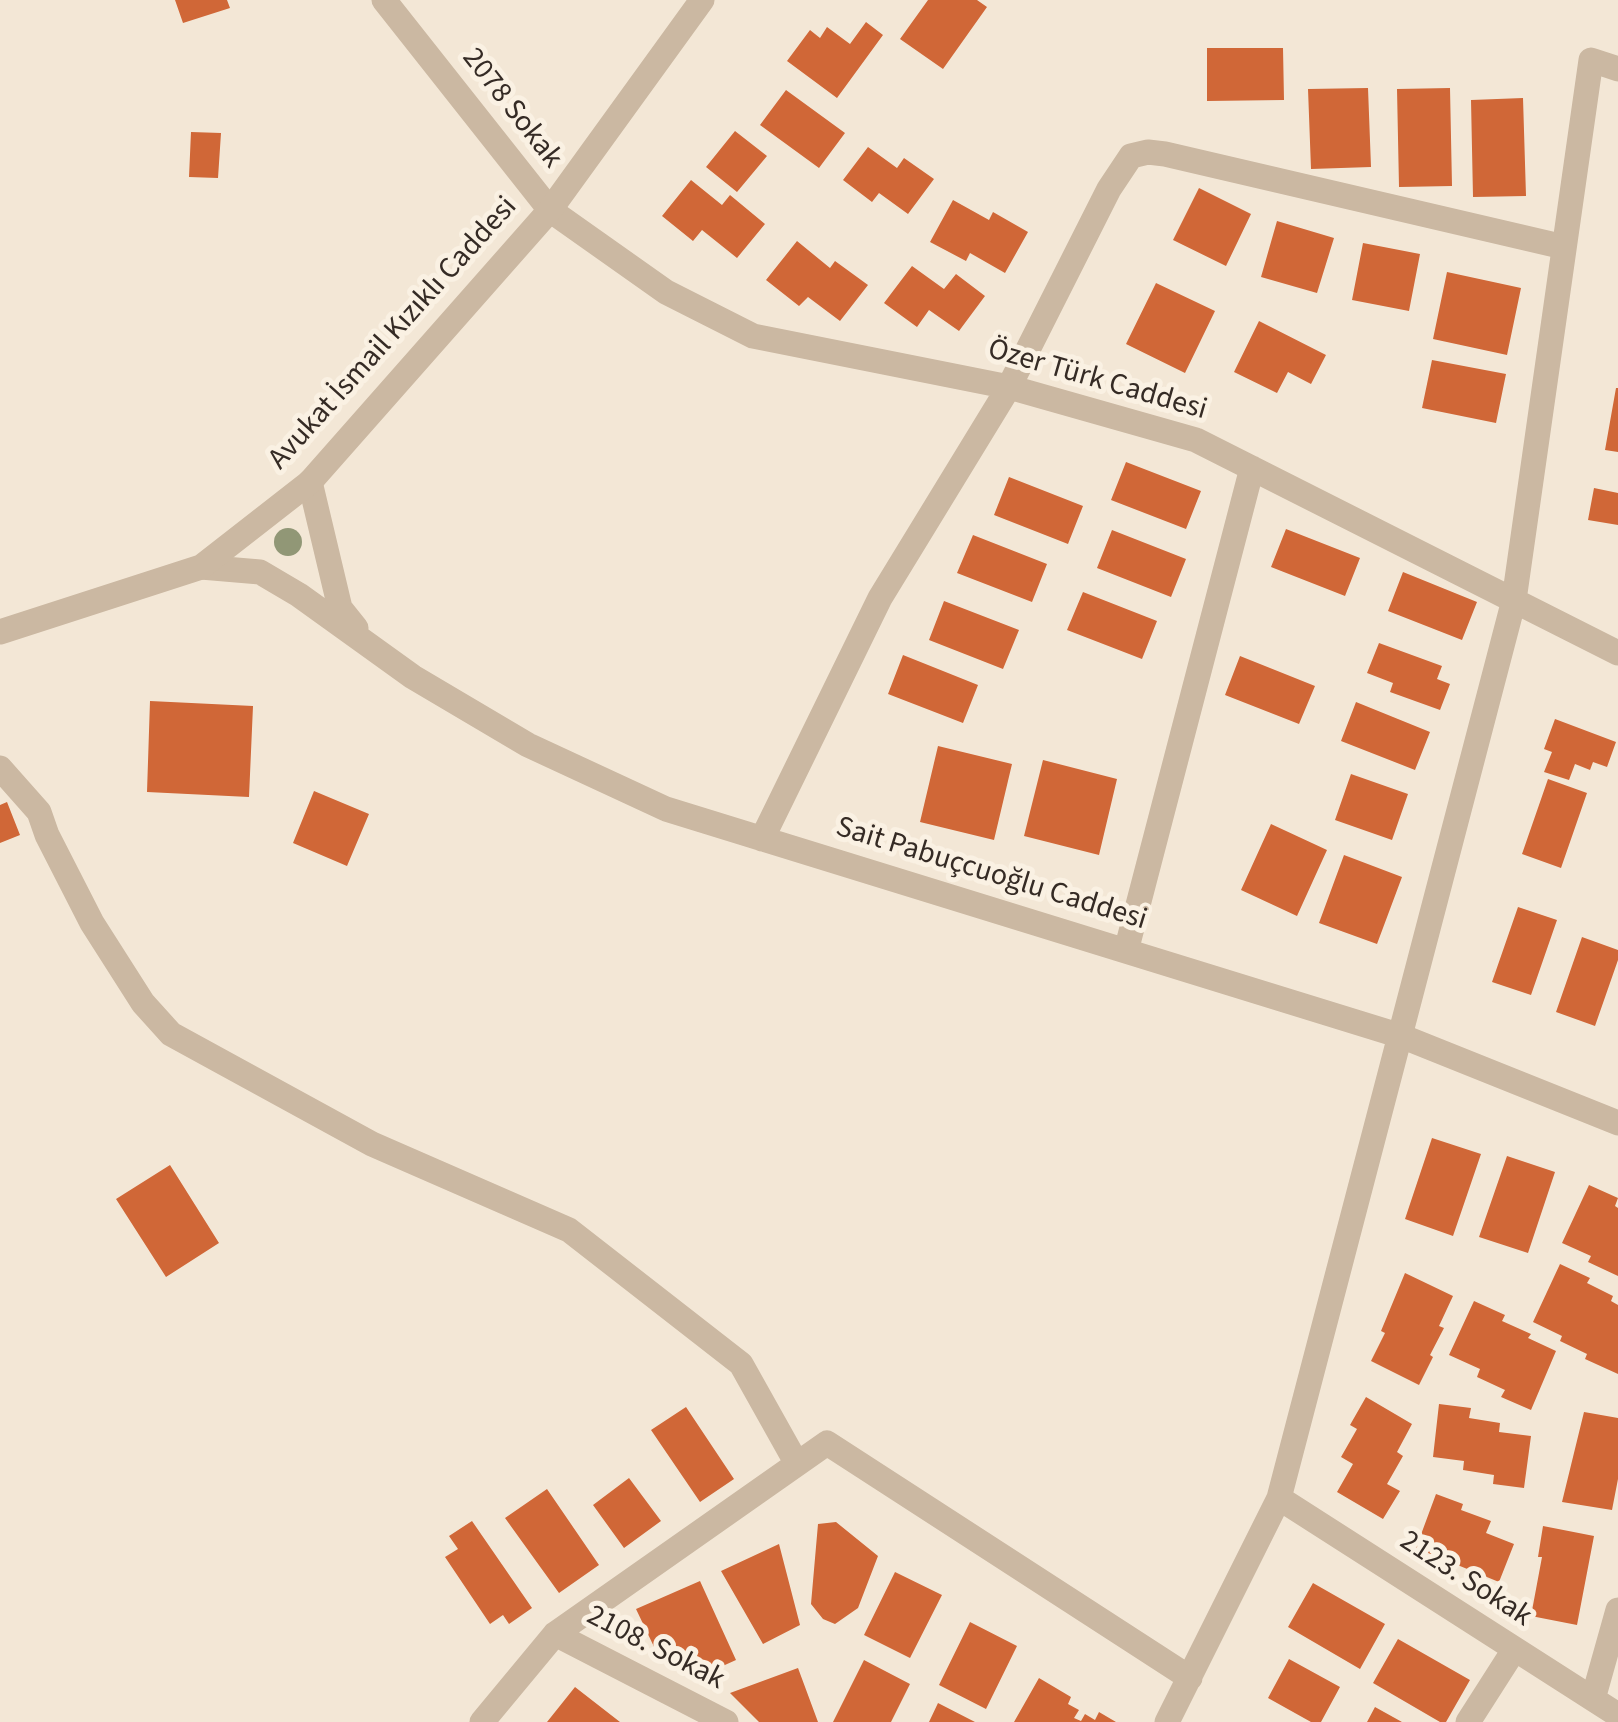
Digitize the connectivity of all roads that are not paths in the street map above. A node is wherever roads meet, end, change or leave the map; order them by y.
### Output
1 (384, 0) edge
2 (702, 0) edge
3 (1618, 70) edge
4 (550, 210) junction
5 (1564, 247) junction
6 (1009, 386) junction
7 (1252, 468) junction
8 (310, 482) junction
9 (200, 567) junction
10 (1514, 600) junction
11 (0, 632) edge
12 (367, 642) junction
13 (1618, 654) edge
14 (0, 768) edge
15 (762, 838) junction
16 (1126, 951) junction
17 (1401, 1036) junction
18 (1618, 1123) edge
19 (797, 1464) junction
20 (1278, 1498) junction
21 (1618, 1610) edge
22 (555, 1634) junction
23 (1514, 1650) junction
24 (1190, 1678) junction
25 (1593, 1699) junction
26 (1618, 1714) edge
27 (482, 1722) edge
28 (726, 1722) edge
29 (1167, 1722) edge
30 (1468, 1722) edge

1 - 4 street, 2078 Sokak
2 - 4 street, Avukat İsmail Kızıklı Caddesi
3 - 5 street
4 - 6 street, Özer Türk Caddesi
4 - 8 street, Avukat İsmail Kızıklı Caddesi
5 - 6 street
5 - 10 street
6 - 7 street, Özer Türk Caddesi
6 - 15 street
7 - 10 street, Özer Türk Caddesi
7 - 16 street
8 - 9 street, Avukat İsmail Kızıklı Caddesi
8 - 12 street
9 - 11 street, Avukat İsmail Kızıklı Caddesi
9 - 12 street, Sait Pabuçcuoğlu Caddesi
10 - 13 street, Özer Türk Caddesi
10 - 17 street
12 - 15 street, Sait Pabuçcuoğlu Caddesi
14 - 19 street
15 - 16 street, Sait Pabuçcuoğlu Caddesi
16 - 17 street, Sait Pabuçcuoğlu Caddesi
17 - 18 street, Sait Pabuçcuoğlu Caddesi
17 - 20 street
19 - 22 street
19 - 24 street
20 - 23 street, 2123. Sokak
20 - 24 street
21 - 25 street
22 - 27 street
22 - 28 street, 2108. Sokak
23 - 25 street, 2123. Sokak
23 - 30 street
24 - 29 street
25 - 26 street, 2123. Sokak

